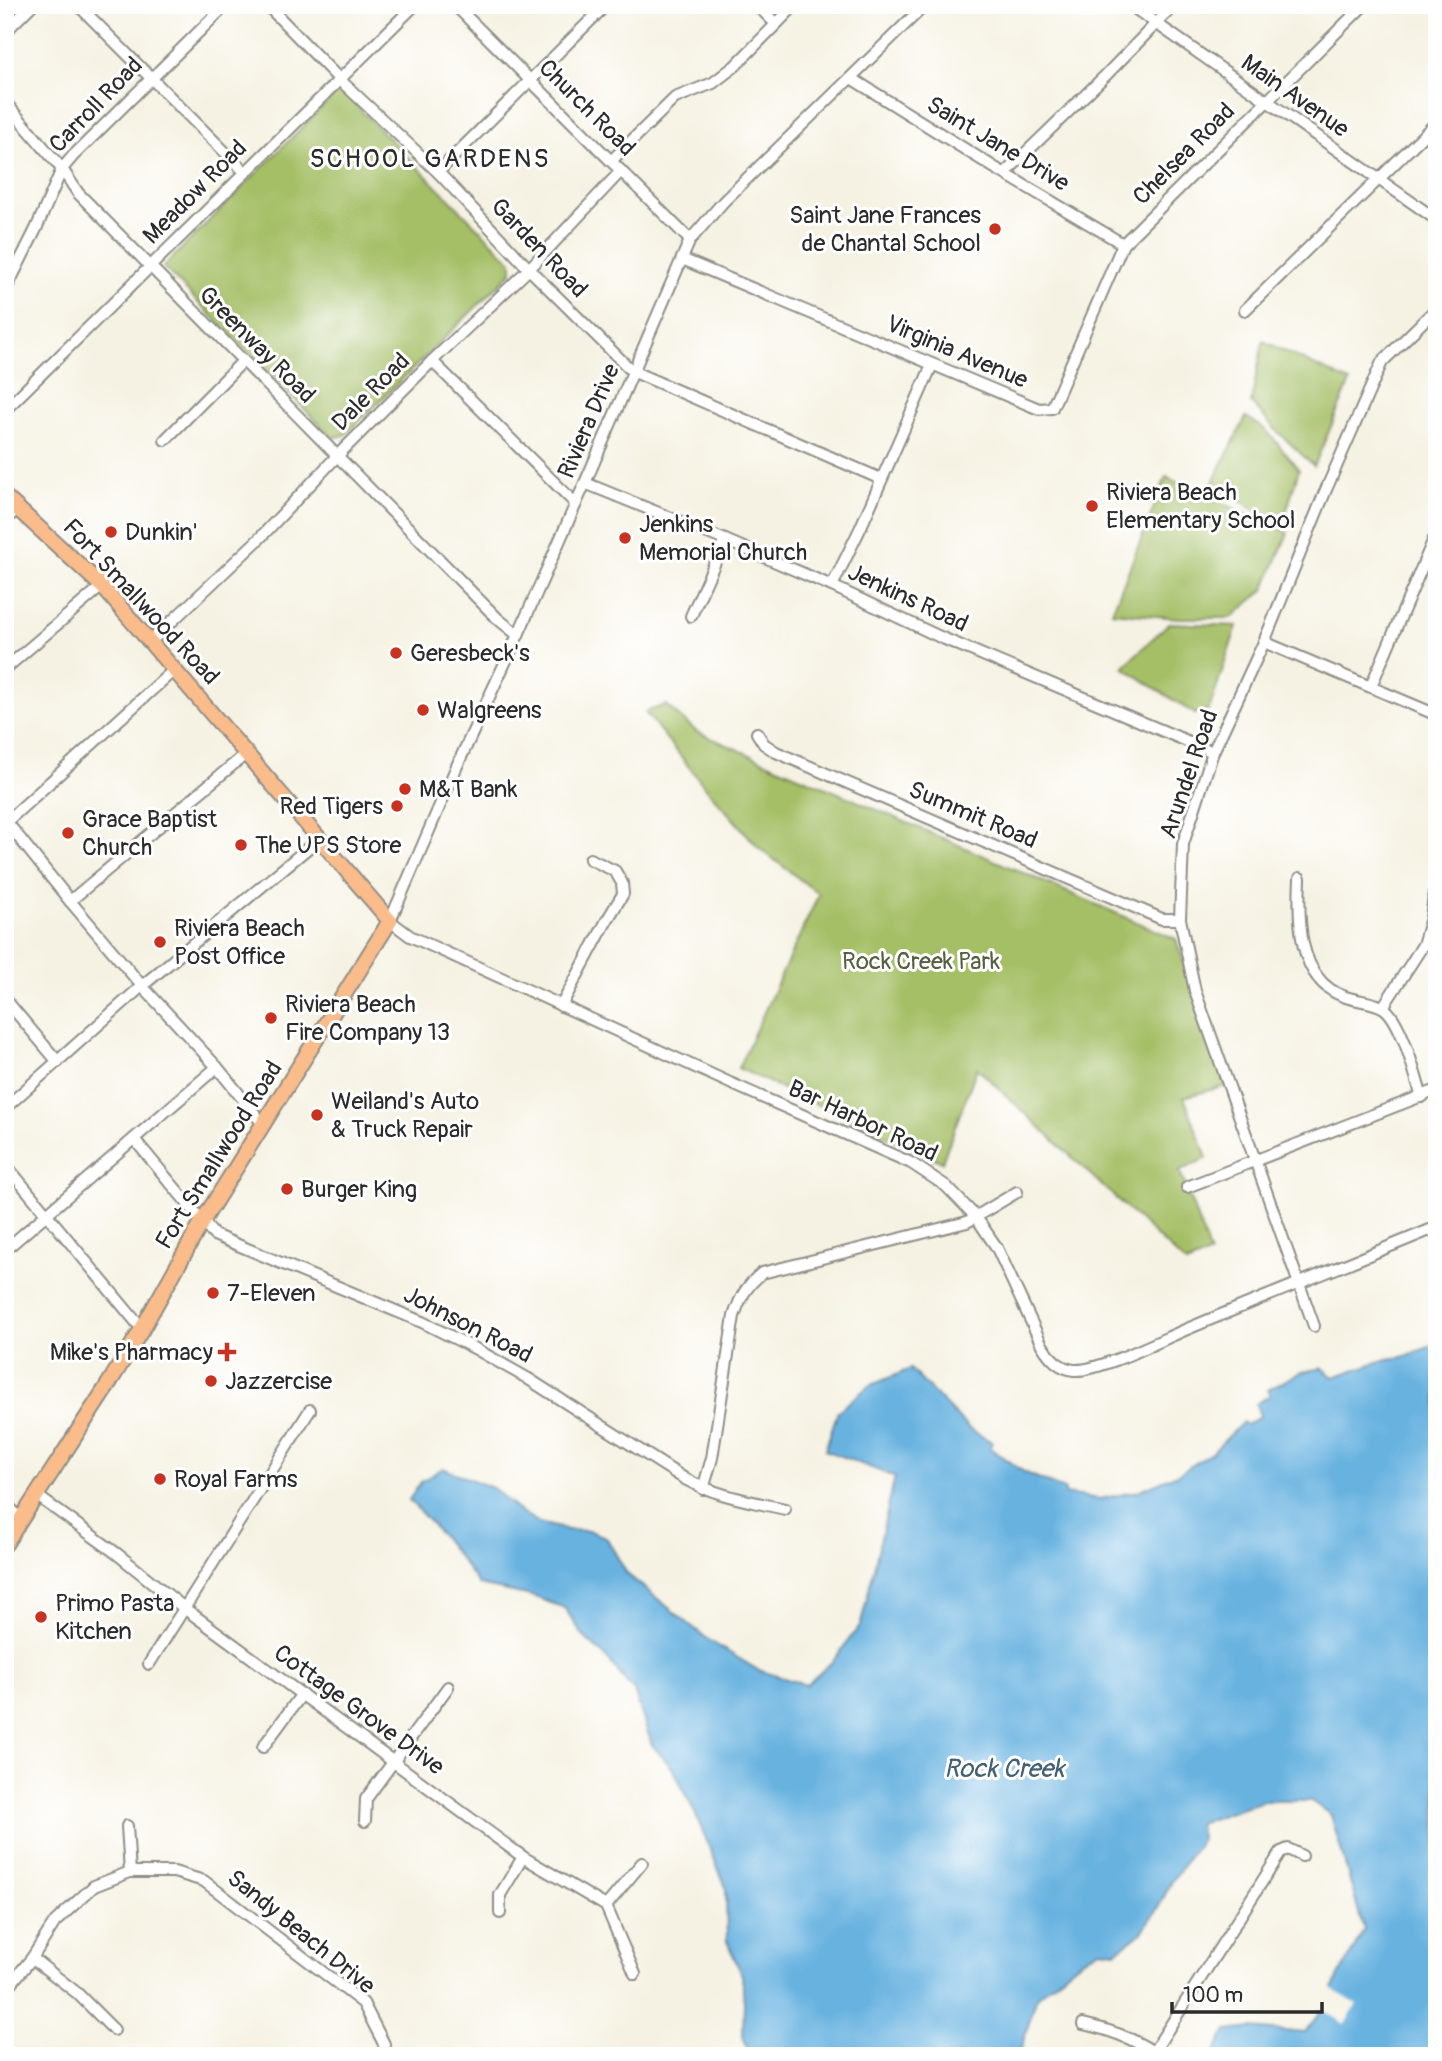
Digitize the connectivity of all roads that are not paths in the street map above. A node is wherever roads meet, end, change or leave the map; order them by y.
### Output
1 (32, 5) edge
2 (78, 5) edge
3 (226, 5) edge
4 (267, 5) edge
5 (415, 5) edge
6 (455, 5) edge
7 (606, 5) edge
8 (757, 5) edge
9 (795, 5) edge
10 (925, 5) edge
11 (1130, 5) edge
12 (1174, 5) edge
13 (1364, 5) edge
14 (1156, 23) junction
15 (776, 24) junction
16 (5, 32) edge
17 (151, 78) junction
18 (851, 78) junction
19 (340, 80) junction
20 (530, 81) junction
21 (5, 102) edge
22 (1267, 102) junction
23 (1437, 122) edge
24 (611, 161) junction
25 (62, 169) junction
26 (621, 171) junction
27 (245, 172) junction
28 (438, 172) junction
29 (1005, 173) junction
30 (1378, 179) junction
31 (1437, 220) edge
32 (690, 240) junction
33 (1123, 244) junction
34 (682, 258) junction
35 (149, 267) junction
36 (529, 269) junction
37 (5, 291) edge
38 (1437, 308) edge
39 (1245, 310) dead end
40 (432, 361) junction
41 (242, 362) junction
42 (932, 365) junction
43 (632, 372) junction
44 (5, 410) edge
45 (165, 440) dead end
46 (338, 455) junction
47 (881, 479) junction
48 (585, 483) junction
49 (5, 497) edge
50 (576, 504) junction
51 (18, 508) junction
52 (5, 520) edge
53 (1437, 533) edge
54 (725, 540) junction
55 (102, 586) junction
56 (832, 586) junction
57 (691, 616) dead end
58 (518, 635) junction
59 (150, 642) junction
60 (1264, 642) junction
61 (5, 669) edge
62 (175, 669) junction
63 (1370, 686) junction
64 (1437, 715) edge
65 (757, 733) dead end
66 (1213, 752) junction
67 (247, 753) junction
68 (6, 822) edge
69 (320, 838) junction
70 (590, 859) dead end
71 (1437, 874) edge
72 (1300, 878) dead end
73 (70, 901) junction
74 (1434, 918) edge
75 (1180, 919) junction
76 (390, 921) junction
77 (142, 986) junction
78 (5, 999) edge
79 (561, 1006) junction
80 (1383, 1007) junction
81 (58, 1062) junction
82 (217, 1067) junction
83 (1437, 1090) edge
84 (1423, 1097) junction
85 (5, 1108) edge
86 (263, 1124) junction
87 (134, 1139) junction
88 (1254, 1161) junction
89 (5, 1164) edge
90 (1187, 1187) dead end
91 (1017, 1192) dead end
92 (46, 1215) junction
93 (976, 1217) junction
94 (202, 1222) junction
95 (1437, 1227) edge
96 (5, 1250) edge
97 (1299, 1283) junction
98 (1314, 1326) dead end
99 (142, 1329) junction
100 (310, 1410) dead end
101 (703, 1489) junction
102 (36, 1494) junction
103 (5, 1503) edge
104 (785, 1509) dead end
105 (21, 1519) junction
106 (5, 1544) edge
107 (184, 1608) junction
108 (149, 1664) dead end
109 (447, 1687) dead end
110 (302, 1694) junction
111 (263, 1747) dead end
112 (394, 1761) junction
113 (365, 1821) dead end
114 (127, 1826) dead end
115 (1302, 1856) dead end
116 (523, 1857) junction
117 (642, 1863) dead end
118 (130, 1871) junction
119 (606, 1906) junction
120 (500, 1913) dead end
121 (32, 1958) junction
122 (635, 1974) dead end
123 (5, 1991) edge
124 (1083, 2024) dead end
125 (114, 2030) dead end
126 (1152, 2054) edge
127 (387, 2056) edge

1 - 16 street
2 - 17 street
3 - 17 street, Carroll Road
4 - 19 street, Garden Road
5 - 19 street, Meadow Road
6 - 20 street, Church Road
7 - 20 street
8 - 15 street
9 - 15 street
10 - 18 street, Riviera Drive
11 - 14 street, Main Avenue
12 - 14 street
13 - 22 street, Chelsea Road
14 - 22 street, Main Avenue
14 - 29 street
15 - 24 street
17 - 25 street, Carroll Road
17 - 27 street
18 - 29 street, Saint Jane Drive
18 - 32 street, Riviera Drive
19 - 27 street, Meadow Road
19 - 28 street, Garden Road
20 - 24 street, Church Road
20 - 28 street
21 - 25 street, Greenway Road
22 - 30 street, Main Avenue
22 - 33 street, Chelsea Road
23 - 30 street
24 - 26 street, Church Road
25 - 35 street, Greenway Road
25 - 37 street, Carroll Road
26 - 32 street, Church Road
26 - 36 street, Dale Road
27 - 35 street, Meadow Road
28 - 36 street, Garden Road
29 - 33 street, Saint Jane Drive
30 - 31 street, Main Avenue
30 - 39 street
32 - 34 street, Riviera Drive
33 - 42 street, Virginia Avenue
34 - 42 street, Virginia Avenue
34 - 43 street, Riviera Drive
35 - 41 street, Greenway Road
35 - 44 street, Meadow Road
36 - 40 street, Dale Road
36 - 43 street, Garden Road
38 - 60 street, Arundel Road
40 - 46 street, Dale Road
40 - 50 street
41 - 45 street
41 - 46 street, Greenway Road
42 - 47 street
43 - 47 street
43 - 48 street, Riviera Drive
46 - 58 street, Greenway Road
46 - 59 street, Dale Road
47 - 56 street
48 - 50 street, Riviera Drive
48 - 54 street, Jenkins Road
49 - 51 main road, Fort Smallwood Road
50 - 58 street, Riviera Drive
51 - 52 street
51 - 55 main road, Fort Smallwood Road
53 - 63 street
54 - 56 street, Jenkins Road
54 - 57 street
55 - 59 main road, Fort Smallwood Road
55 - 61 street
56 - 66 street, Jenkins Road
58 - 76 street, Riviera Drive
59 - 62 main road, Fort Smallwood Road
60 - 63 street
60 - 66 street, Arundel Road
62 - 67 main road, Fort Smallwood Road
62 - 68 street
63 - 64 street
65 - 75 street, Summit Road
66 - 75 street, Arundel Road
67 - 69 main road, Fort Smallwood Road
67 - 73 street
68 - 73 street
69 - 76 main road, Fort Smallwood Road
69 - 77 street
70 - 79 street
71 - 74 street
72 - 80 street
73 - 77 street
74 - 80 street
75 - 88 street, Arundel Road
76 - 79 street, Bar Harbor Road
76 - 86 main road, Fort Smallwood Road
77 - 81 street
77 - 82 street
78 - 81 street
79 - 93 street, Bar Harbor Road
80 - 84 street
81 - 85 street
82 - 86 street
82 - 87 street
83 - 84 street
84 - 88 street
86 - 94 main road, Fort Smallwood Road
87 - 92 street
87 - 94 street, Johnson Road
88 - 90 street
88 - 97 street, Arundel Road
89 - 92 street
91 - 93 street
92 - 96 street
92 - 99 street
93 - 97 street, Bar Harbor Road
93 - 101 street
94 - 99 main road, Fort Smallwood Road
94 - 101 street, Johnson Road
95 - 97 street, Bar Harbor Road
97 - 98 street, Arundel Road
99 - 102 main road, Fort Smallwood Road
100 - 107 street
101 - 104 street, Johnson Road
102 - 105 main road, Fort Smallwood Road
102 - 107 street, Cottage Grove Drive
103 - 105 street
105 - 106 main road, Fort Smallwood Road
107 - 108 street
107 - 110 street, Cottage Grove Drive
109 - 112 street
110 - 111 street
110 - 112 street, Cottage Grove Drive
112 - 113 street
112 - 116 street, Cottage Grove Drive
114 - 118 street
115 - 126 street
116 - 119 street, Cottage Grove Drive
116 - 120 street
117 - 119 street
118 - 121 street, Sandy Beach Drive
118 - 127 street, Sandy Beach Drive
119 - 122 street
121 - 123 street, Sandy Beach Drive
121 - 125 street
124 - 126 street

